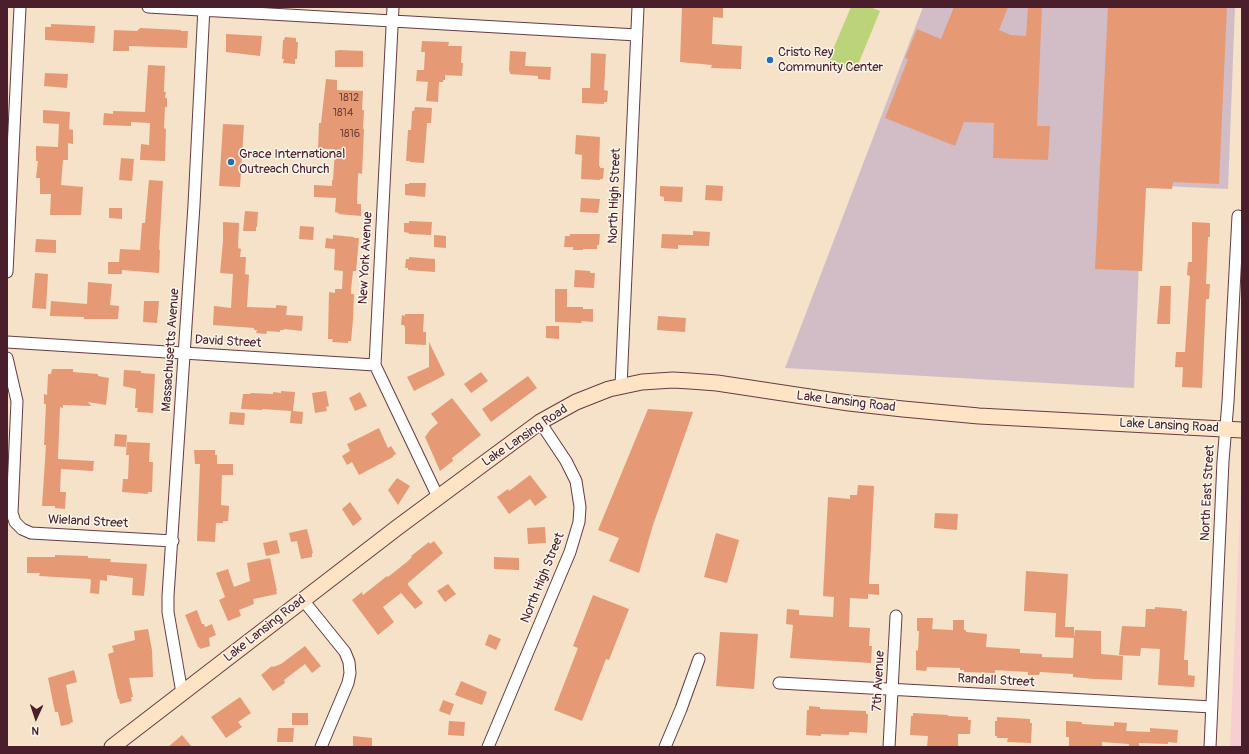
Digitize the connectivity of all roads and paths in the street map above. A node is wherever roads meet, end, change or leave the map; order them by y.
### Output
1 (20, 7) edge
2 (148, 7) edge
3 (393, 7) edge
4 (638, 7) edge
5 (204, 9) edge
6 (392, 21) junction
7 (637, 35) junction
8 (1238, 216) dead end
9 (7, 272) edge
10 (1237, 324) edge
11 (7, 342) edge
12 (184, 353) junction
13 (7, 358) edge
14 (375, 365) junction
15 (621, 386) junction
16 (540, 422) junction
17 (1226, 430) junction
18 (1242, 430) edge
19 (438, 497) junction
20 (173, 540) junction
21 (303, 600) junction
22 (896, 616) dead end
23 (699, 658) dead end
24 (779, 683) dead end
25 (892, 689) junction
26 (182, 693) junction
27 (1212, 707) junction
28 (112, 747) edge
29 (321, 747) edge
30 (488, 747) edge
31 (665, 747) edge
32 (889, 747) edge
33 (1210, 747) edge

1 - 9 street
2 - 5 street
3 - 6 street, New York Avenue
4 - 7 street, North High Street
5 - 6 street
5 - 12 street, Massachusetts Avenue
6 - 7 street
6 - 14 street, New York Avenue
7 - 15 street, North High Street
8 - 10 street, North East Street
10 - 17 street, North East Street
11 - 12 street, David Street
12 - 14 street, David Street
12 - 20 street, Massachusetts Avenue
13 - 20 street, Wieland Street
14 - 19 street, New York Avenue
15 - 16 main road, Lake Lansing Road
15 - 17 main road, Lake Lansing Road
16 - 19 main road, Lake Lansing Road
16 - 30 street, North High Street
17 - 18 main road, Lake Lansing Road
17 - 27 street, North East Street
19 - 21 main road, Lake Lansing Road
20 - 26 street, Massachusetts Avenue
21 - 26 main road, Lake Lansing Road
21 - 29 street
22 - 25 street, 7th Avenue
23 - 31 street
24 - 25 street, Randall Street
25 - 27 street, Randall Street
25 - 32 street, 7th Avenue
26 - 28 main road, Lake Lansing Road
27 - 33 street, North East Street

